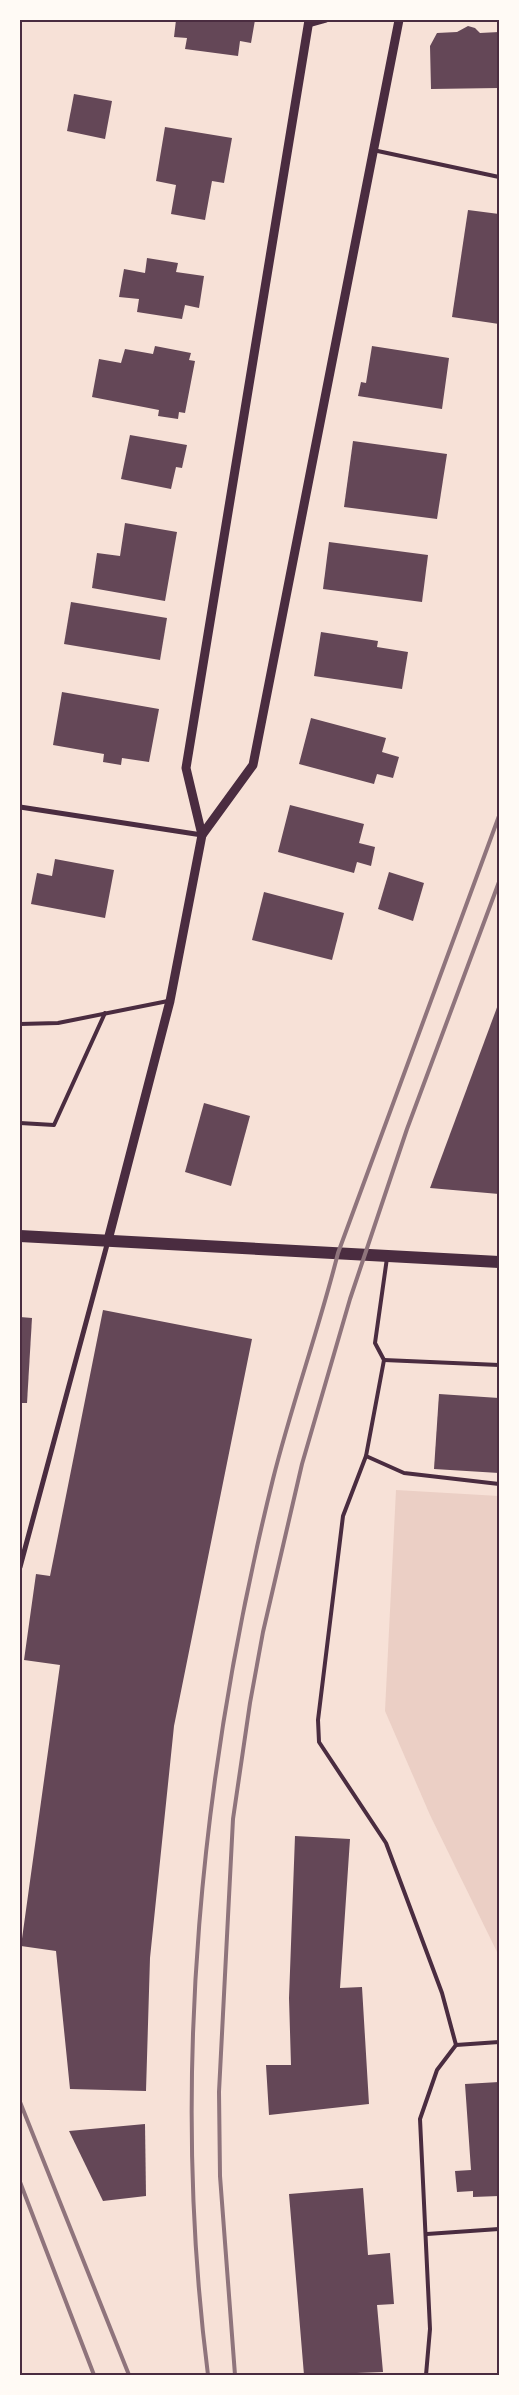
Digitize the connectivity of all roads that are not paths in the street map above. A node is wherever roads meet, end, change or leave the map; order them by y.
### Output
1 (326, 20) edge
2 (399, 20) edge
3 (309, 23) edge
4 (373, 150) junction
5 (499, 177) edge
6 (20, 807) edge
7 (202, 835) junction
8 (170, 1001) junction
9 (105, 1013) junction
10 (20, 1024) edge
11 (20, 1123) edge
12 (20, 1236) edge
13 (108, 1240) junction
14 (388, 1256) junction
15 (499, 1262) edge
16 (384, 1360) junction
17 (499, 1365) edge
18 (366, 1456) junction
19 (499, 1484) edge
20 (20, 1566) edge
21 (499, 2042) edge
22 (456, 2045) junction
23 (499, 2229) edge
24 (427, 2234) junction
25 (426, 2375) edge

1 - 3 street
2 - 4 street
3 - 7 street
4 - 5 lane
4 - 7 street
6 - 7 street
7 - 8 street
8 - 9 lane
8 - 13 street
9 - 10 lane
9 - 11 lane
12 - 13 main road
13 - 14 main road
13 - 20 street
14 - 15 main road
14 - 16 lane
16 - 17 lane
16 - 18 lane
18 - 19 lane
18 - 22 lane
21 - 22 lane
22 - 24 lane
23 - 24 lane
24 - 25 lane

